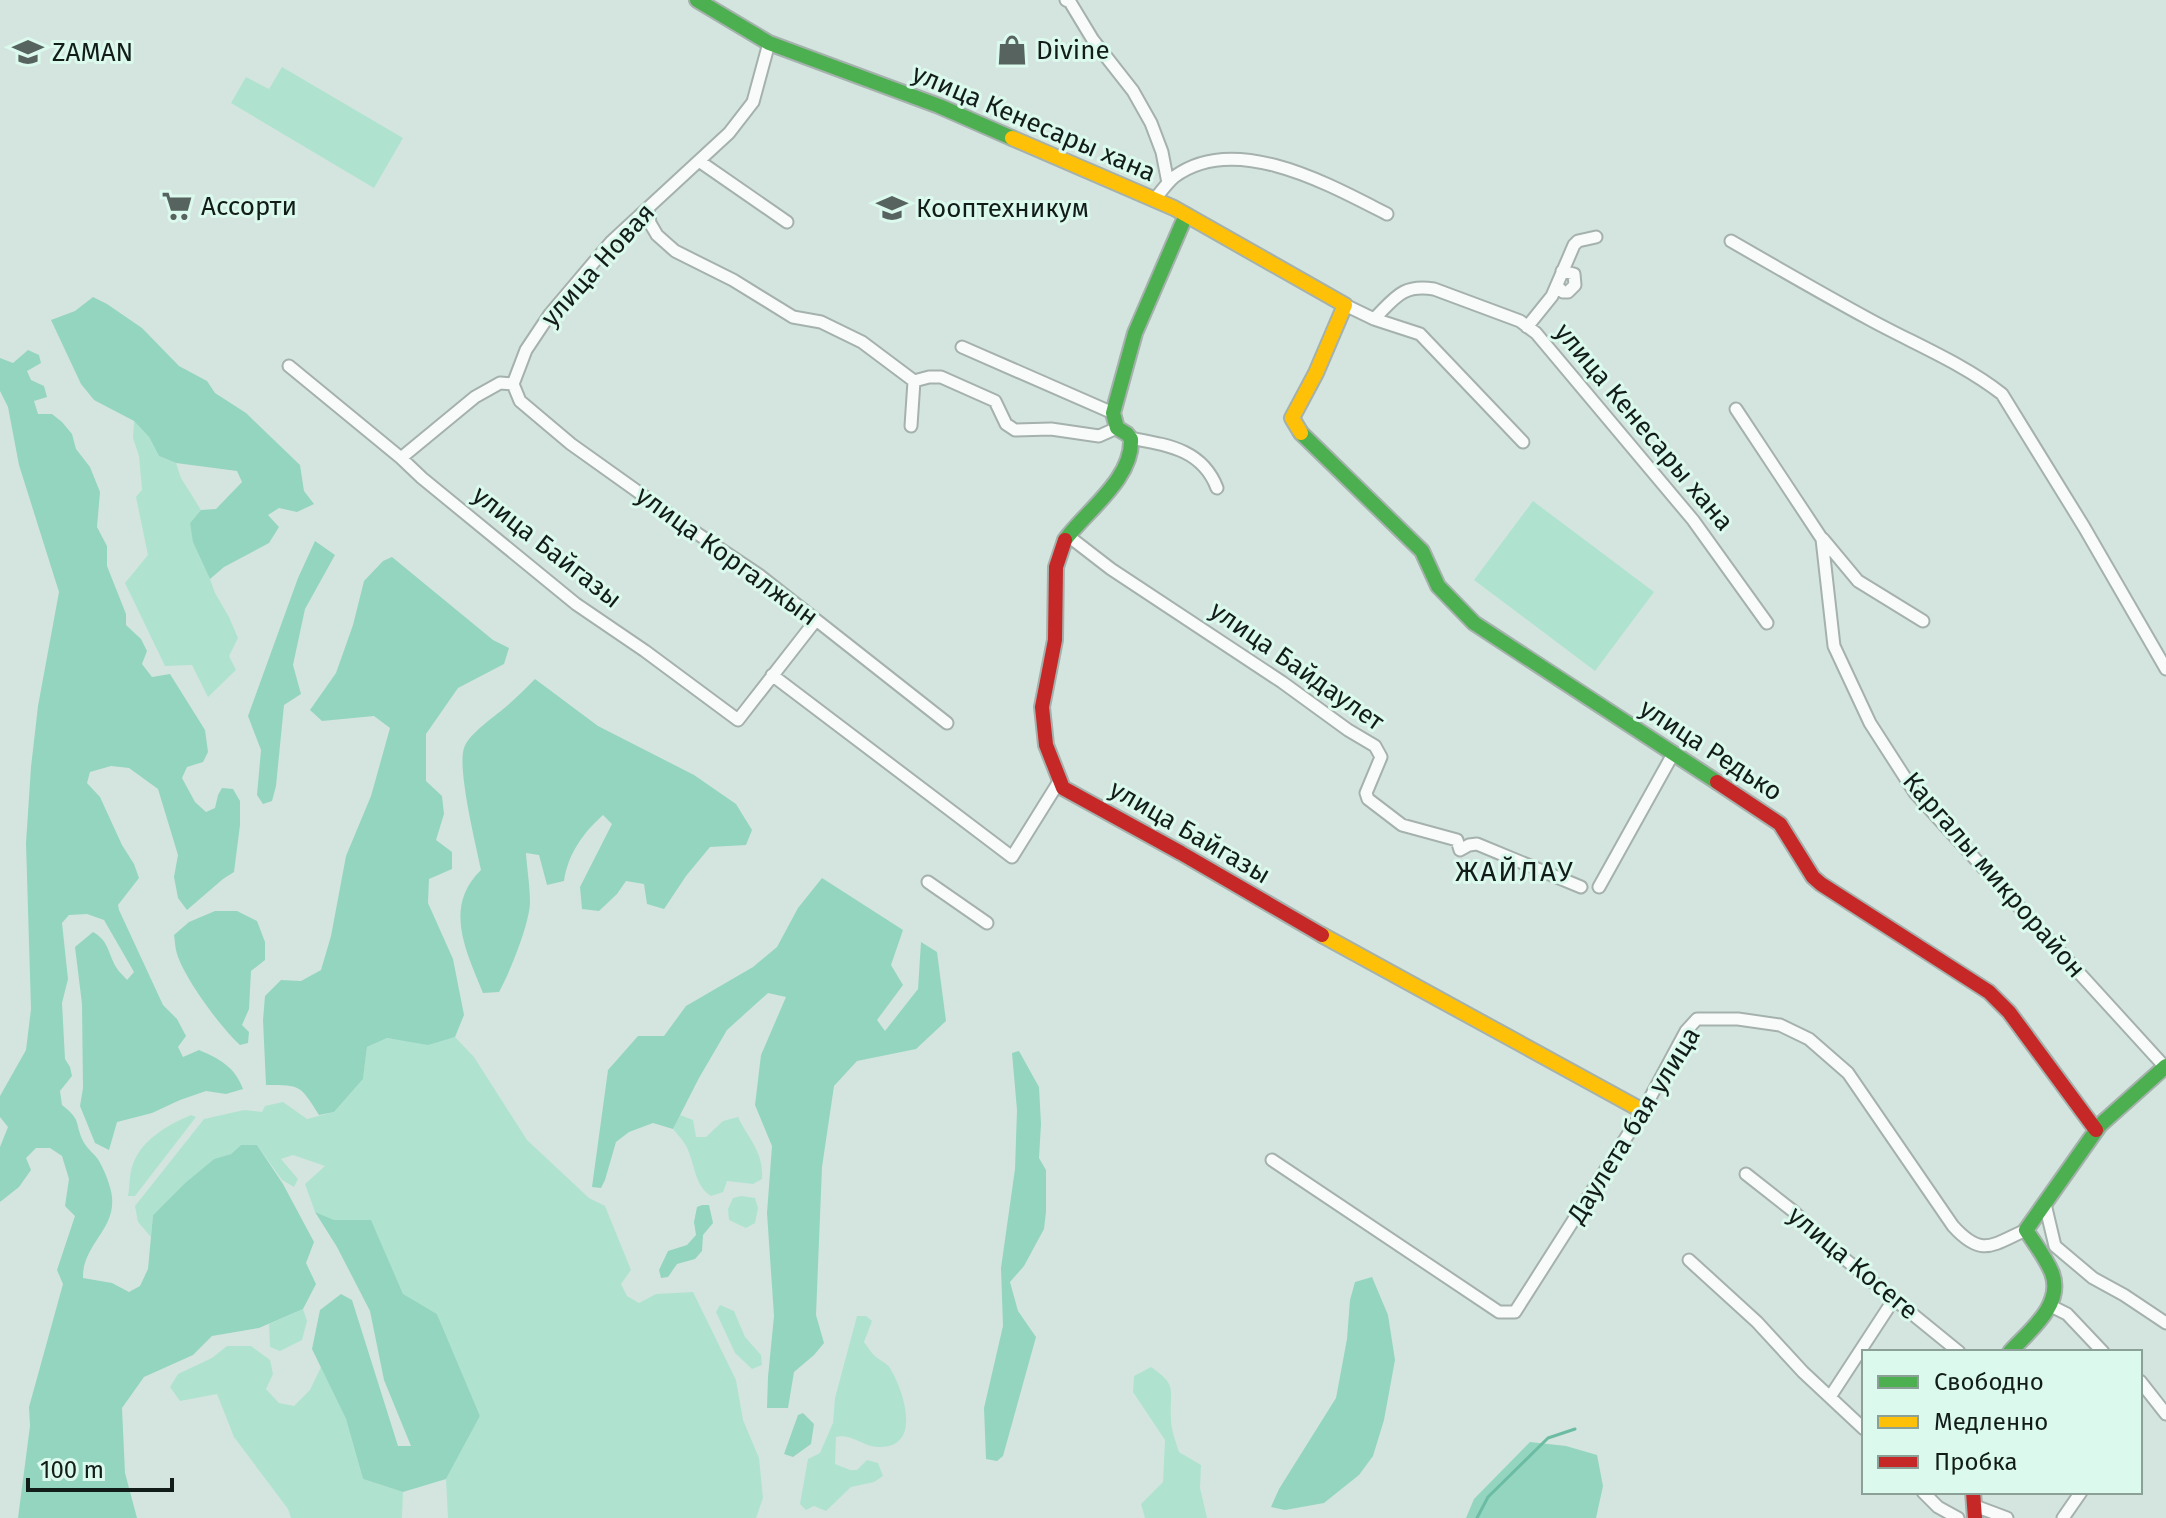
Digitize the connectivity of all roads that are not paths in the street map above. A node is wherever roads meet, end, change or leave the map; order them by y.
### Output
1 (697, 0) edge
2 (1066, 0) edge
3 (769, 43) junction
4 (699, 161) junction
5 (1168, 183) junction
6 (1154, 200) junction
7 (648, 208) junction
8 (1387, 214) dead end
9 (1186, 215) junction
10 (787, 222) dead end
11 (1596, 237) dead end
12 (1731, 241) dead end
13 (1345, 305) junction
14 (1374, 319) junction
15 (1527, 327) junction
16 (962, 347) dead end
17 (289, 366) dead end
18 (914, 381) junction
19 (513, 384) junction
20 (1736, 409) dead end
21 (1113, 413) junction
22 (911, 426) dead end
23 (1117, 428) junction
24 (1130, 438) junction
25 (1523, 442) dead end
26 (401, 458) junction
27 (1217, 488) dead end
28 (1067, 535) junction
29 (1822, 539) junction
30 (816, 620) junction
31 (1923, 621) dead end
32 (1767, 623) dead end
33 (2166, 669) edge
34 (772, 675) junction
35 (947, 723) dead end
36 (1673, 754) junction
37 (1060, 780) junction
38 (928, 882) dead end
39 (1581, 887) dead end
40 (1599, 887) dead end
41 (987, 923) dead end
42 (2165, 1066) edge
43 (1643, 1111) junction
44 (2096, 1130) junction
45 (1272, 1160) dead end
46 (1746, 1174) dead end
47 (2045, 1204) junction
48 (2026, 1230) junction
49 (1689, 1260) dead end
50 (1894, 1299) junction
51 (2051, 1306) junction
52 (2166, 1323) edge
53 (1957, 1350) edge
54 (2012, 1350) edge
55 (2101, 1350) edge
56 (2142, 1384) edge
57 (1830, 1397) junction
58 (2166, 1414) edge
59 (1862, 1427) edge
60 (1925, 1494) edge
61 (2080, 1494) edge
62 (1974, 1505) edge
63 (1958, 1518) edge
64 (2007, 1518) edge
65 (2063, 1518) edge

1 - 3 street, улица Кенесары хана
2 - 5 street
3 - 4 street, улица Новая
3 - 6 street, улица Кенесары хана
4 - 7 street, улица Новая
4 - 10 street
5 - 6 street
5 - 8 street
6 - 9 street, улица Кенесары хана
7 - 18 street
7 - 19 street, улица Новая
9 - 13 street, улица Кенесары хана
9 - 21 street
11 - 15 street
12 - 33 street
13 - 14 street
13 - 36 street, улица Редько
14 - 15 street, улица Кенесары хана
14 - 25 street
15 - 32 street, улица Кенесары хана
16 - 21 street
17 - 26 street, улица Байгазы
18 - 22 street
18 - 23 street
19 - 26 street
19 - 30 street, улица Коргалжын
20 - 29 street, Каргалы микрорайон
21 - 23 street
23 - 24 street
24 - 27 street
24 - 28 street
26 - 34 street, улица Байгазы
28 - 37 street
28 - 39 street, улица Байдаулет
29 - 31 street
29 - 42 street, Каргалы микрорайон
30 - 34 street, улица Байгазы
30 - 35 street, улица Коргалжын
34 - 37 street
36 - 40 street
36 - 44 street, улица Редько
37 - 43 street, улица Байгазы
38 - 41 street
42 - 44 street
43 - 45 street, Даулета бая улица
43 - 48 street, Даулета бая улица
44 - 47 street
46 - 50 street, улица Косеге
47 - 48 street
47 - 52 street
48 - 51 street
49 - 57 street
50 - 53 street, улица Косеге
50 - 57 street
51 - 54 street
51 - 55 street
56 - 58 street
57 - 59 street
60 - 63 street
61 - 65 street
62 - 64 street

